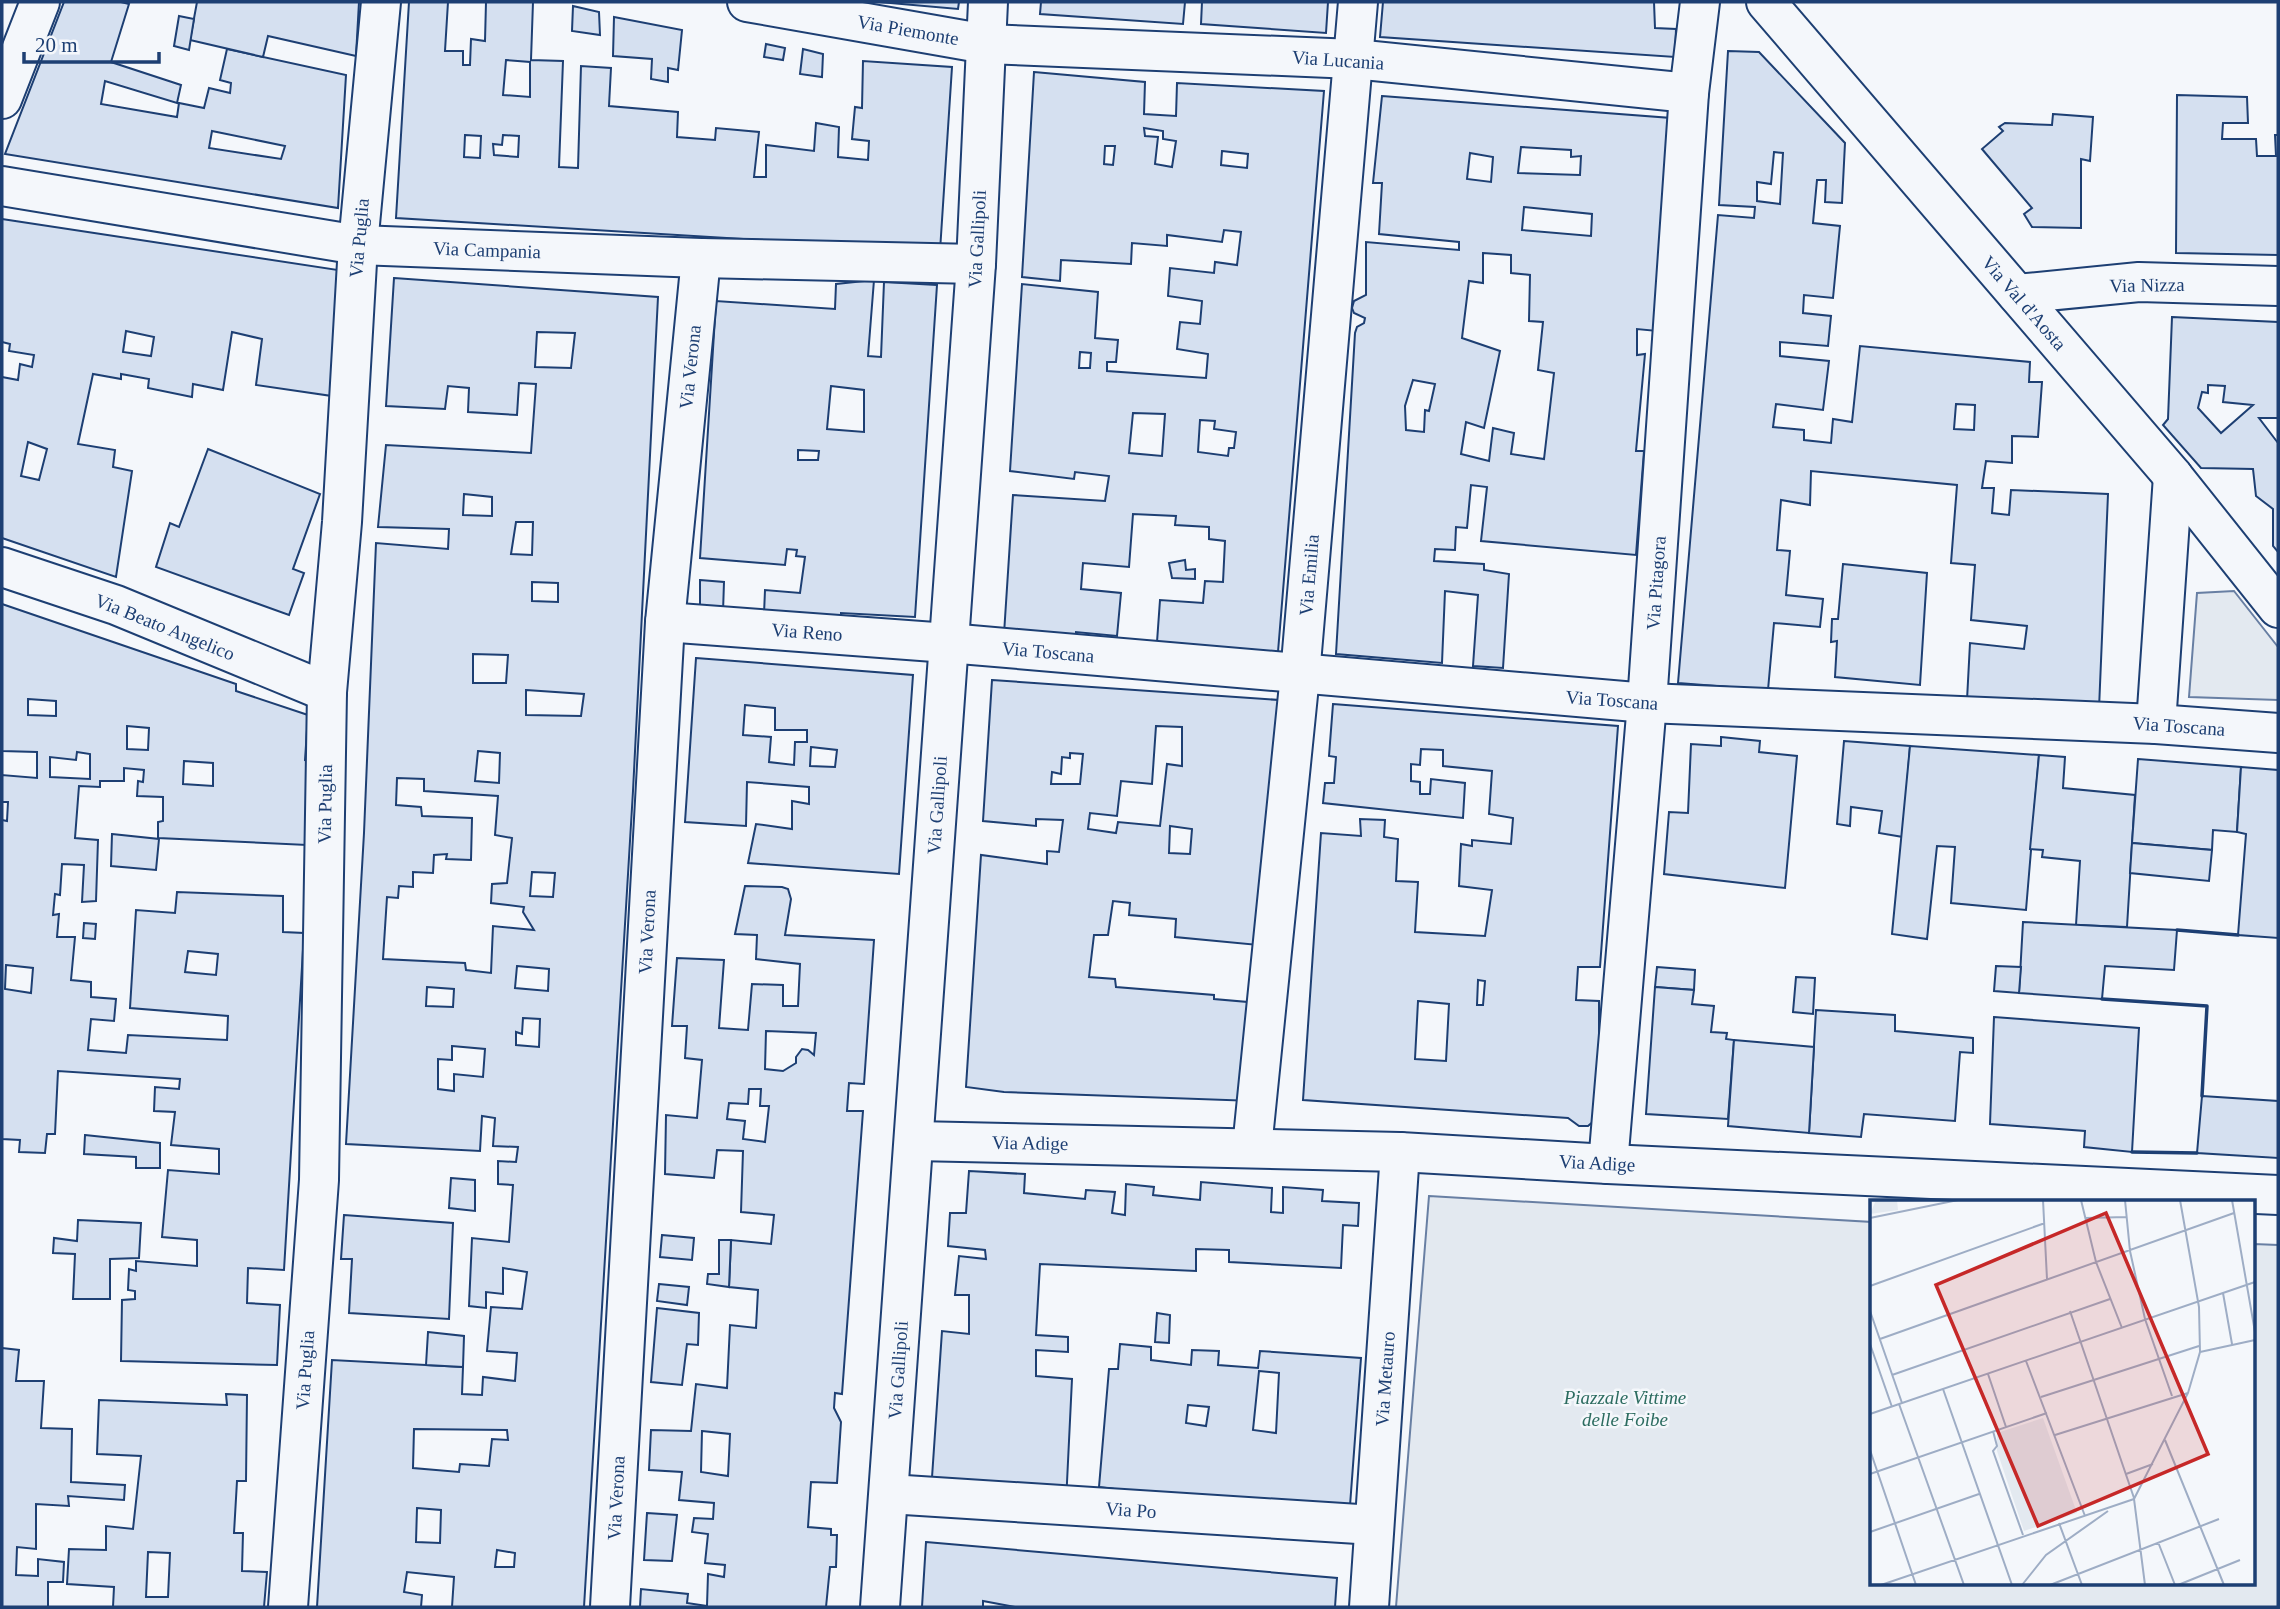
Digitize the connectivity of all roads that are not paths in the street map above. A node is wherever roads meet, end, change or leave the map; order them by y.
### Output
1 (40, 2) edge
2 (381, 2) edge
3 (747, 2) edge
4 (988, 2) edge
5 (1358, 2) edge
6 (1700, 2) edge
7 (1766, 2) edge
8 (985, 44) junction
9 (1353, 59) junction
10 (1689, 93) junction
11 (2, 99) edge
12 (2, 187) edge
13 (358, 245) junction
14 (701, 258) junction
15 (976, 264) junction
16 (2278, 286) edge
17 (2017, 294) junction
18 (2172, 476) junction
19 (2, 567) edge
20 (2278, 608) edge
21 (665, 622) junction
22 (948, 643) junction
23 (1300, 675) junction
24 (327, 692) junction
25 (1647, 704) junction
26 (2156, 724) junction
27 (2278, 733) edge
28 (915, 1141) junction
29 (1252, 1148) junction
30 (1400, 1152) junction
31 (1608, 1164) junction
32 (2278, 1195) edge
33 (888, 1494) junction
34 (1374, 1525) junction
35 (288, 1607) edge
36 (610, 1607) edge
37 (880, 1607) edge
38 (1368, 1607) edge

1 - 11 street
2 - 13 street, Via Puglia
3 - 8 street, Via Piemonte
4 - 8 street, Via Gallipoli
5 - 9 street, Via Emilia
6 - 10 street, Via Pitagora
7 - 17 street, Via Val d'Aosta
8 - 9 street, Via Lucania
8 - 15 street, Via Gallipoli
9 - 10 street, Via Lucania
9 - 23 street, Via Emilia
10 - 25 street, Via Pitagora
12 - 13 street, Via Campania
13 - 14 street, Via Campania
13 - 24 street, Via Puglia
14 - 15 street, Via Campania
14 - 21 street, Via Verona
15 - 22 street, Via Gallipoli
16 - 17 street, Via Nizza
17 - 18 street, Via Val d'Aosta
18 - 20 street, Via Val d'Aosta
18 - 26 street
19 - 24 street, Via Beato Angelico
21 - 22 street, Via Reno
21 - 36 street, Via Verona
22 - 23 street, Via Toscana
22 - 28 street, Via Gallipoli
23 - 25 street, Via Toscana
23 - 29 street, Via Emilia
24 - 35 street, Via Puglia
25 - 26 street, Via Toscana
25 - 31 street, Via Pitagora
26 - 27 street, Via Toscana
28 - 29 street, Via Adige
28 - 33 street, Via Gallipoli
29 - 30 street, Via Adige
30 - 31 street, Via Adige
30 - 34 street, Via Metauro
31 - 32 street, Via Adige
33 - 34 street, Via Po
33 - 37 street, Via Gallipoli
34 - 38 street, Via Metauro

